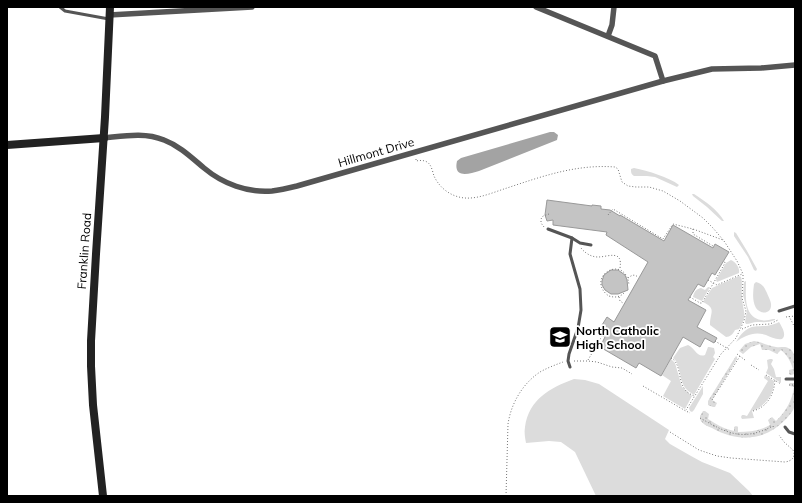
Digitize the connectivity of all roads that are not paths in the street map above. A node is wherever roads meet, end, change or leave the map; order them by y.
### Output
1 (60, 7) edge
2 (252, 7) edge
3 (536, 7) edge
4 (614, 7) edge
5 (110, 14) edge
6 (608, 36) junction
7 (795, 65) edge
8 (663, 81) junction
9 (104, 138) junction
10 (7, 145) edge
11 (548, 229) road end
12 (572, 238) junction
13 (591, 245) dead end
14 (795, 306) edge
15 (779, 311) dead end
16 (570, 367) dead end
17 (786, 379) dead end
18 (795, 379) edge
19 (785, 427) dead end
20 (795, 434) edge
21 (103, 496) edge

1 - 5 lane
2 - 5 street
3 - 6 street
4 - 6 street
5 - 9 street, Franklin Road
6 - 8 street
7 - 8 street, Hillmont Drive
8 - 9 street, Hillmont Drive
9 - 10 street
9 - 21 street, Franklin Road
11 - 12 lane
12 - 13 lane
12 - 16 lane
14 - 15 lane
17 - 18 lane
19 - 20 lane

